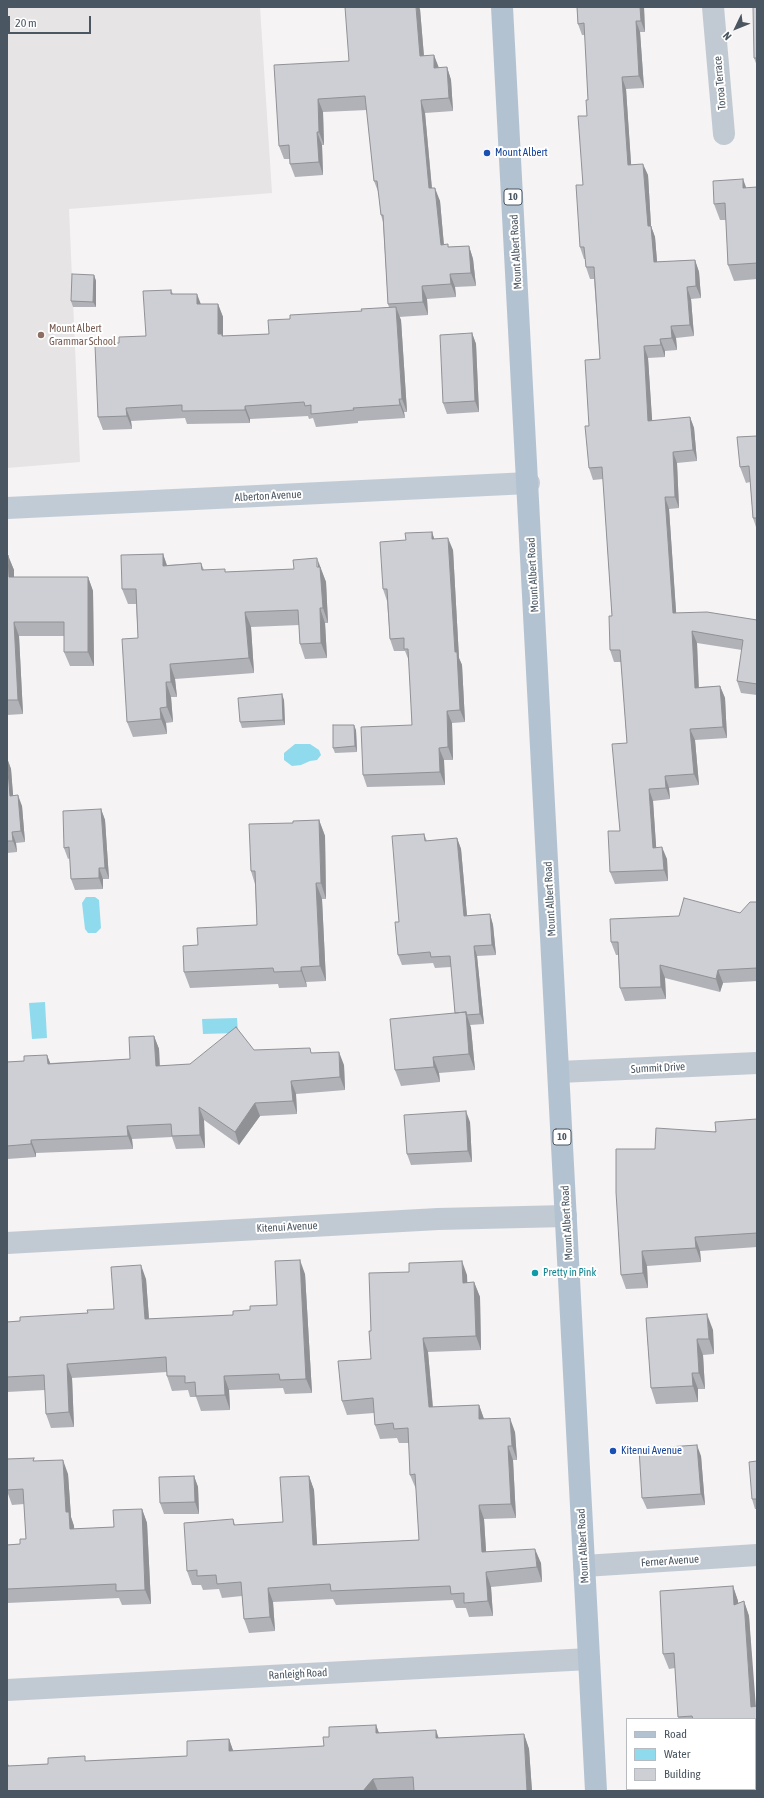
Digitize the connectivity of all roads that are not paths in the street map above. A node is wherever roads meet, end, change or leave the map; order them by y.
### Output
1 (502, 7) edge
2 (713, 7) edge
3 (724, 134) dead end
4 (529, 483) junction
5 (7, 508) edge
6 (757, 1063) edge
7 (559, 1072) junction
8 (566, 1216) junction
9 (7, 1242) edge
10 (757, 1555) edge
11 (584, 1566) junction
12 (589, 1659) junction
13 (7, 1690) edge
14 (596, 1791) edge

1 - 4 main road, Mount Albert Road / 10
2 - 3 street, Toroa Terrace
4 - 5 main road, Alberton Avenue
4 - 7 main road, Mount Albert Road / 10
6 - 7 street, Summit Drive
7 - 8 main road, Mount Albert Road / 10
8 - 9 street, Kitenui Avenue
8 - 11 main road, Mount Albert Road / 10
10 - 11 street, Ferner Avenue
11 - 12 main road, Mount Albert Road / 10
12 - 13 street, Ranleigh Road
12 - 14 main road, Mount Albert Road / 10

